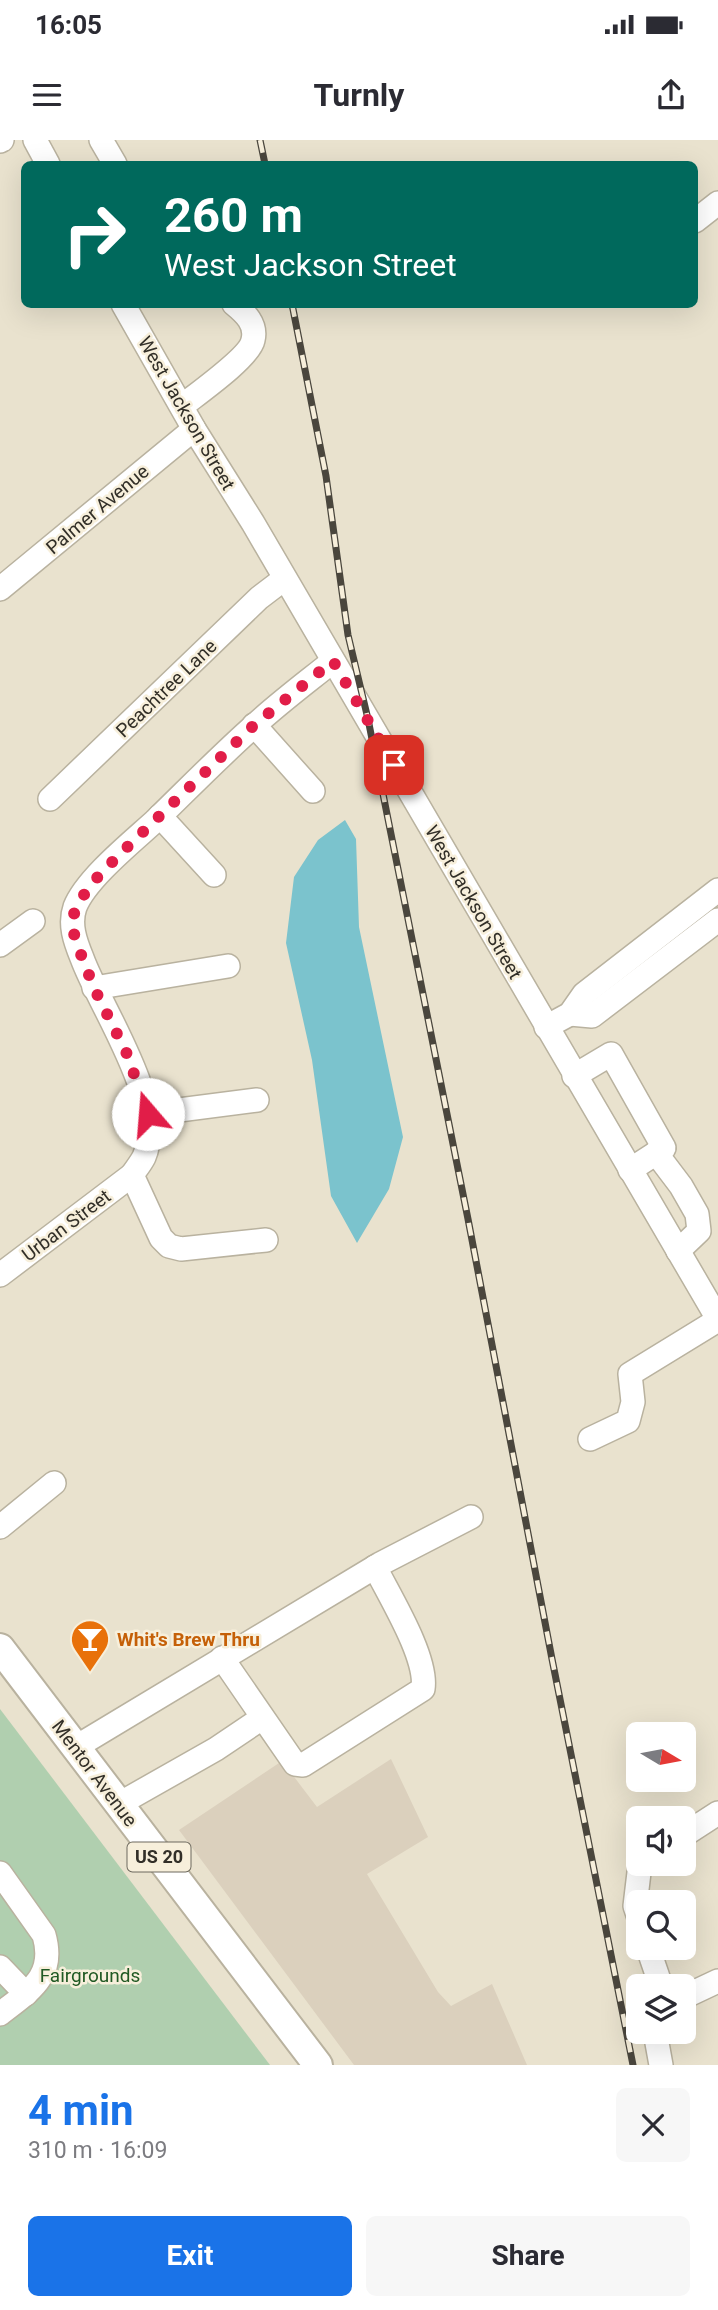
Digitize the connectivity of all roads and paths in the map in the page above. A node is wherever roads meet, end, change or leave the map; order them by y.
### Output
1 (35, 140) edge
2 (101, 140) edge
3 (46, 161) edge
4 (113, 161) edge
5 (718, 203) edge
6 (698, 219) edge
7 (125, 308) edge
8 (239, 308) edge
9 (181, 406) junction
10 (194, 429) junction
11 (284, 579) junction
12 (0, 589) edge
13 (333, 661) junction
14 (254, 725) junction
15 (313, 791) dead end
16 (50, 799) dead end
17 (160, 816) junction
18 (214, 875) dead end
19 (718, 890) edge
20 (718, 920) edge
21 (33, 921) dead end
22 (0, 945) edge
23 (228, 966) dead end
24 (94, 988) junction
25 (570, 1014) junction
26 (546, 1027) junction
27 (575, 1076) junction
28 (257, 1100) dead end
29 (148, 1114) junction
30 (656, 1153) junction
31 (630, 1170) junction
32 (132, 1175) junction
33 (266, 1240) dead end
34 (678, 1251) junction
35 (0, 1275) edge
36 (718, 1319) edge
37 (590, 1439) dead end
38 (54, 1483) dead end
39 (471, 1517) dead end
40 (0, 1527) edge
41 (375, 1567) junction
42 (0, 1648) edge
43 (222, 1658) junction
44 (262, 1718) junction
45 (76, 1747) junction
46 (119, 1804) junction
47 (718, 1813) edge
48 (696, 1827) edge
49 (0, 1873) edge
50 (0, 1967) edge
51 (718, 1981) edge
52 (696, 1991) edge
53 (26, 1994) junction
54 (0, 2014) edge
55 (657, 2044) edge
56 (318, 2065) edge
57 (661, 2065) edge

1 - 3 street
2 - 4 street
5 - 6 street
7 - 9 street, West Jackson Street
8 - 9 street
9 - 10 street, West Jackson Street
10 - 11 street, West Jackson Street
10 - 12 street, Palmer Avenue
11 - 13 street, West Jackson Street
11 - 16 street, Peachtree Lane
13 - 14 street
13 - 26 street, West Jackson Street
14 - 15 street
14 - 17 street
17 - 18 street
17 - 24 street
19 - 25 street
20 - 25 street
21 - 22 street
23 - 24 street
24 - 29 street
25 - 26 street
26 - 27 street, West Jackson Street
27 - 30 street
27 - 31 street, West Jackson Street
28 - 29 street
29 - 32 street
30 - 31 street
30 - 34 street
31 - 34 street, West Jackson Street
32 - 33 street
32 - 35 street, Urban Street
34 - 36 street, West Jackson Street
36 - 37 street
38 - 40 street
39 - 41 street
41 - 43 street
41 - 44 street
42 - 45 main road, Mentor Avenue / US 20
43 - 44 street
43 - 45 street
44 - 46 street
45 - 46 main road, Mentor Avenue / US 20
46 - 56 main road, Mentor Avenue / US 20
47 - 48 street
49 - 53 street
50 - 53 street
51 - 52 street
53 - 54 street
55 - 57 street

